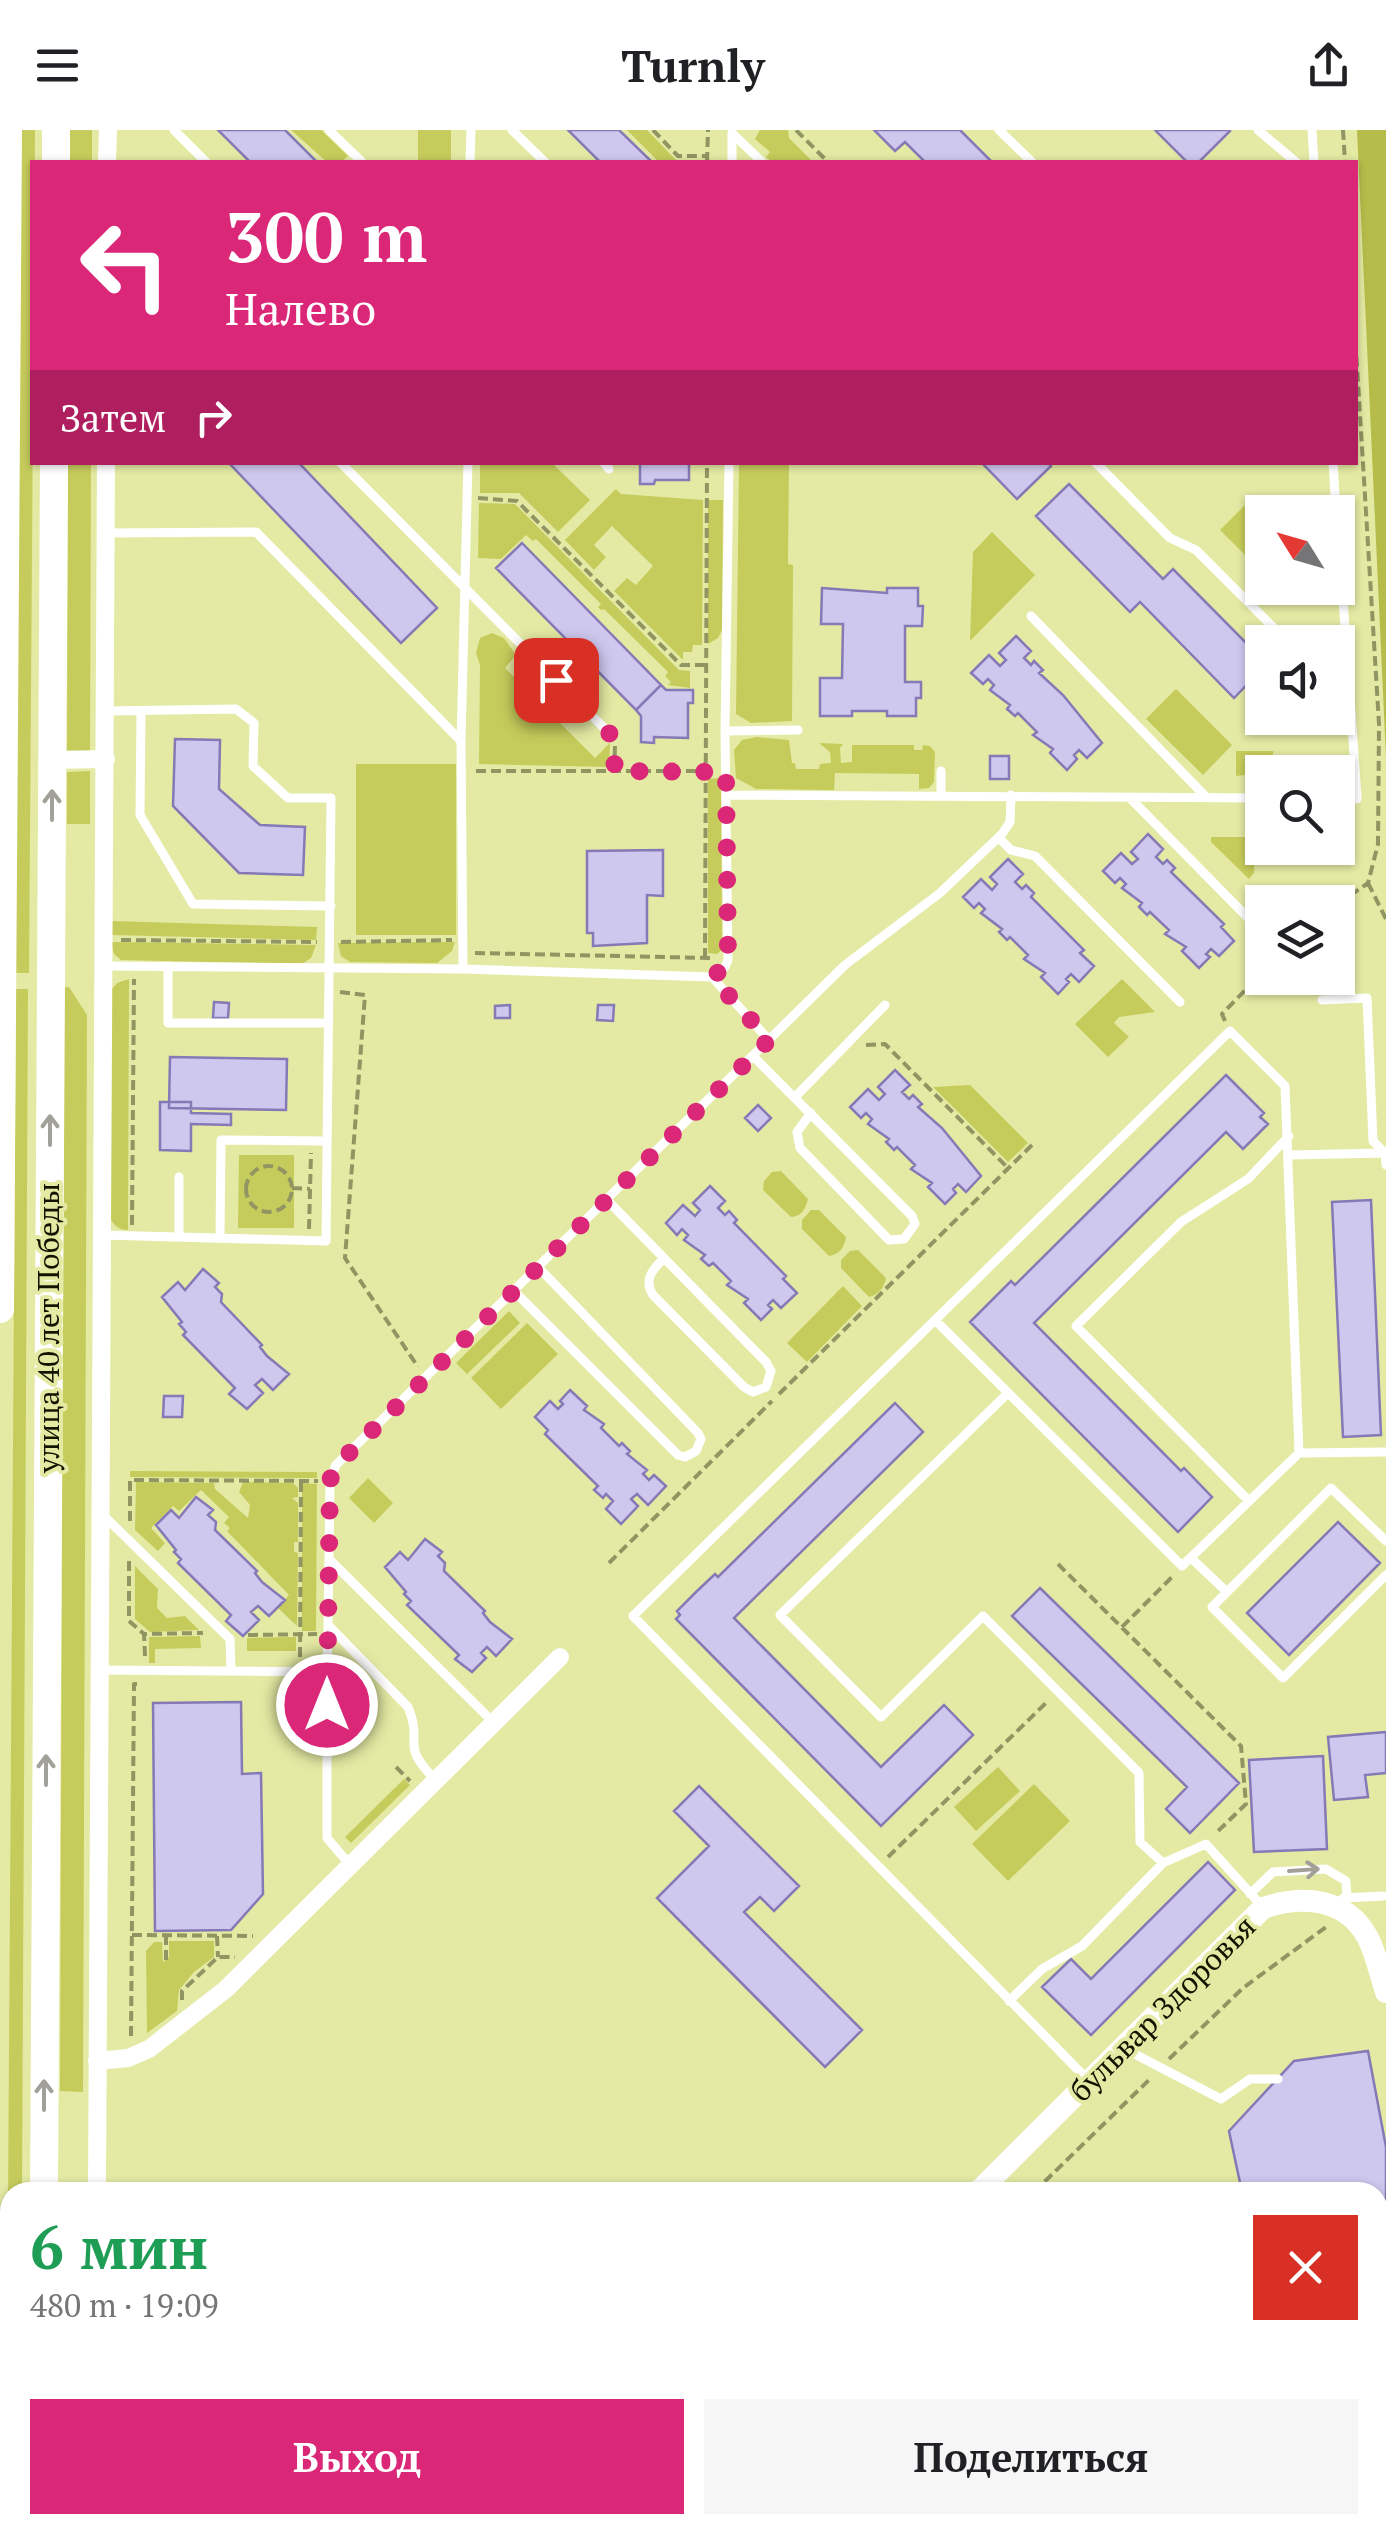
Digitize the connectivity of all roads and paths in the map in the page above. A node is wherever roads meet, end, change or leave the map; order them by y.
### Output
1 (8, 130) edge
2 (56, 130) edge
3 (108, 130) edge
4 (174, 130) edge
5 (329, 130) edge
6 (471, 130) edge
7 (512, 130) edge
8 (653, 130) edge
9 (708, 130) edge
10 (796, 130) edge
11 (999, 130) edge
12 (1258, 130) edge
13 (1312, 130) edge
14 (1343, 130) edge
15 (732, 132) edge
16 (708, 159) edge
17 (56, 160) edge
18 (107, 160) edge
19 (204, 160) edge
20 (360, 160) edge
21 (470, 160) edge
22 (543, 160) edge
23 (732, 160) edge
24 (760, 160) edge
25 (826, 160) edge
26 (1030, 160) edge
27 (1294, 160) edge
28 (1314, 160) edge
29 (1345, 160) edge
30 (1358, 384) edge
31 (54, 465) edge
32 (106, 465) edge
33 (343, 465) edge
34 (468, 465) edge
35 (706, 465) edge
36 (728, 465) edge
37 (1098, 465) edge
38 (1333, 465) edge
39 (1335, 495) edge
40 (476, 498) dead end
41 (106, 534) junction
42 (466, 589) junction
43 (1030, 616) dead end
44 (1271, 625) edge
45 (705, 666) junction
46 (105, 710) junction
47 (141, 711) junction
48 (798, 730) dead end
49 (725, 731) junction
50 (610, 734) joint
51 (461, 741) junction
52 (106, 759) junction
53 (52, 760) junction
54 (474, 771) dead end
55 (614, 771) junction
56 (707, 771) junction
57 (941, 771) dead end
58 (1355, 772) edge
59 (727, 795) junction
60 (941, 795) junction
61 (1011, 795) junction
62 (1128, 796) junction
63 (1206, 797) junction
64 (1245, 798) edge
65 (1355, 799) edge
66 (998, 838) junction
67 (1368, 883) junction
68 (1355, 892) edge
69 (331, 906) junction
70 (1245, 915) edge
71 (1386, 920) edge
72 (104, 939) junction
73 (463, 940) junction
74 (329, 942) junction
75 (104, 966) junction
76 (134, 966) junction
77 (168, 966) junction
78 (329, 967) junction
79 (463, 969) junction
80 (712, 977) junction
81 (1245, 991) edge
82 (329, 992) junction
83 (1322, 1000) dead end
84 (1180, 1002) dead end
85 (886, 1005) dead end
86 (328, 1024) junction
87 (1230, 1031) junction
88 (769, 1040) junction
89 (754, 1056) junction
90 (856, 1056) dead end
91 (795, 1097) junction
92 (811, 1113) junction
93 (1289, 1136) junction
94 (252, 1140) junction
95 (327, 1141) junction
96 (1032, 1145) dead end
97 (1386, 1153) edge
98 (1290, 1155) junction
99 (1386, 1165) edge
100 (1008, 1168) junction
101 (252, 1173) junction
102 (180, 1177) dead end
103 (292, 1188) junction
104 (310, 1188) dead end
105 (608, 1200) junction
106 (132, 1229) dead end
107 (102, 1235) junction
108 (179, 1237) junction
109 (220, 1238) junction
110 (664, 1258) junction
111 (539, 1268) junction
112 (515, 1292) junction
113 (0, 1310) edge
114 (936, 1320) junction
115 (426, 1379) junction
116 (1008, 1392) junction
117 (1386, 1452) edge
118 (1299, 1453) junction
119 (130, 1480) dead end
120 (301, 1480) junction
121 (318, 1480) dead end
122 (1249, 1501) junction
123 (101, 1513) junction
124 (1386, 1541) edge
125 (1191, 1558) junction
126 (328, 1559) junction
127 (608, 1563) dead end
128 (1058, 1564) dead end
129 (1182, 1566) junction
130 (1386, 1576) edge
131 (1227, 1592) junction
132 (328, 1626) junction
133 (1122, 1627) junction
134 (223, 1633) junction
135 (248, 1634) dead end
136 (300, 1634) junction
137 (316, 1634) dead end
138 (560, 1657) dead end
139 (100, 1670) junction
140 (145, 1670) junction
141 (231, 1671) junction
142 (300, 1671) junction
143 (327, 1672) junction
144 (152, 1684) dead end
145 (1058, 1691) junction
146 (494, 1723) junction
147 (396, 1767) dead end
148 (436, 1780) junction
149 (414, 1785) dead end
150 (1206, 1844) junction
151 (1163, 1863) junction
152 (350, 1866) junction
153 (878, 1868) junction
154 (1384, 1896) dead end
155 (1257, 1901) junction
156 (1346, 1906) junction
157 (132, 1936) junction
158 (166, 1936) junction
159 (217, 1936) junction
160 (255, 1944) dead end
161 (240, 1955) dead end
162 (218, 1956) junction
163 (166, 1960) dead end
164 (1386, 1992) edge
165 (1009, 2001) junction
166 (182, 2008) dead end
167 (146, 2036) dead end
168 (1124, 2049) junction
169 (97, 2061) junction
170 (1161, 2068) junction
171 (1278, 2079) dead end
172 (1090, 2082) junction
173 (44, 2182) edge
174 (96, 2182) edge
175 (988, 2182) edge
176 (1044, 2182) edge

1 - 113 main road, улица 40 лет Победы
2 - 17 main road
3 - 18 street
4 - 19 lane
5 - 20 lane
6 - 21 lane
7 - 22 lane
8 - 16 path
9 - 16 path
10 - 25 path
11 - 26 lane
12 - 27 lane
13 - 28 lane
14 - 29 path
15 - 23 lane
15 - 24 lane
30 - 67 path
31 - 53 main road, улица 40 лет Победы
32 - 41 street
33 - 42 lane
34 - 42 lane
35 - 45 path
36 - 49 lane
37 - 44 lane
38 - 39 lane
40 - 45 path
41 - 46 street
41 - 51 lane
42 - 50 lane
42 - 51 lane
43 - 63 lane
45 - 56 path
46 - 47 lane
46 - 52 street
47 - 69 lane
47 - 69 lane
48 - 49 lane
49 - 59 lane
50 - 55 path
51 - 73 lane
52 - 53 street
52 - 72 street
173 -> 53 main road, улица 40 лет Победы
54 - 55 path
55 - 56 path
56 - 73 path
57 - 60 lane
58 - 65 lane
59 - 60 lane
59 - 80 lane
60 - 61 lane
61 - 62 lane
61 - 66 lane
62 - 63 lane
62 - 70 lane
63 - 64 lane
66 - 84 lane
66 - 88 lane
67 - 68 path
67 - 71 path
69 - 74 lane
72 - 74 path
72 - 75 street
73 - 74 path
73 - 79 lane
74 - 78 lane
75 - 76 lane
75 - 107 street
76 - 77 lane
76 - 106 path
77 - 78 lane
77 - 86 lane
78 - 79 lane
78 - 82 lane
79 - 80 lane
80 - 88 lane
81 - 87 path
82 - 86 lane
82 - 115 path
83 - 97 lane
85 - 91 lane
86 - 95 lane
87 - 93 lane
87 - 114 lane
88 - 89 lane
89 - 91 lane
89 - 105 lane
90 - 100 path
91 - 92 lane
92 - 92 lane
93 - 98 lane
93 - 122 lane
94 - 95 lane
94 - 101 path
94 - 109 lane
95 - 109 lane
96 - 100 path
97 - 98 lane
97 - 99 lane
98 - 118 lane
100 - 127 path
101 - 103 path
101 - 103 path
102 - 108 lane
103 - 104 path
105 - 110 lane
105 - 111 lane
107 - 108 lane
107 - 123 street
108 - 109 lane
110 - 110 lane
111 - 112 lane
111 - 112 lane
112 - 115 lane
114 - 116 lane
114 - 153 lane
115 - 126 lane
116 - 129 lane
116 - 145 lane
117 - 118 lane
118 - 122 lane
119 - 120 path
120 - 121 path
120 - 136 path
122 - 125 lane
123 - 134 lane
123 - 139 street
124 - 131 lane
125 - 129 lane
125 - 131 lane
126 - 132 lane
126 - 146 lane
128 - 133 path
129 - 133 path
130 - 131 lane
132 - 143 lane
132 - 148 lane
133 - 150 path
134 - 140 path
134 - 141 lane
135 - 136 path
136 - 137 path
136 - 142 path
138 - 146 street
139 - 140 lane
139 - 169 street
140 - 141 lane
141 - 142 lane
142 - 143 lane
143 - 152 lane
144 - 157 path
145 - 151 lane
145 - 153 path
146 - 148 street
147 - 149 path
148 - 152 street
150 - 151 lane
150 - 155 lane
151 - 165 lane
152 - 169 street
153 - 165 lane
154 - 156 lane
155 - 156 street, бульвар Здоровья
155 -> 156 lane
155 - 168 street, бульвар Здоровья
156 - 164 street, бульвар Здоровья
156 - 170 path
157 - 158 path
157 - 167 path
158 - 159 path
158 - 163 path
159 - 160 path
159 - 162 path
161 - 162 path
162 - 166 path
165 - 172 lane
168 - 170 lane
168 - 172 street, бульвар Здоровья
169 - 174 street
170 - 171 lane
170 - 176 path
172 - 175 street, бульвар Здоровья

